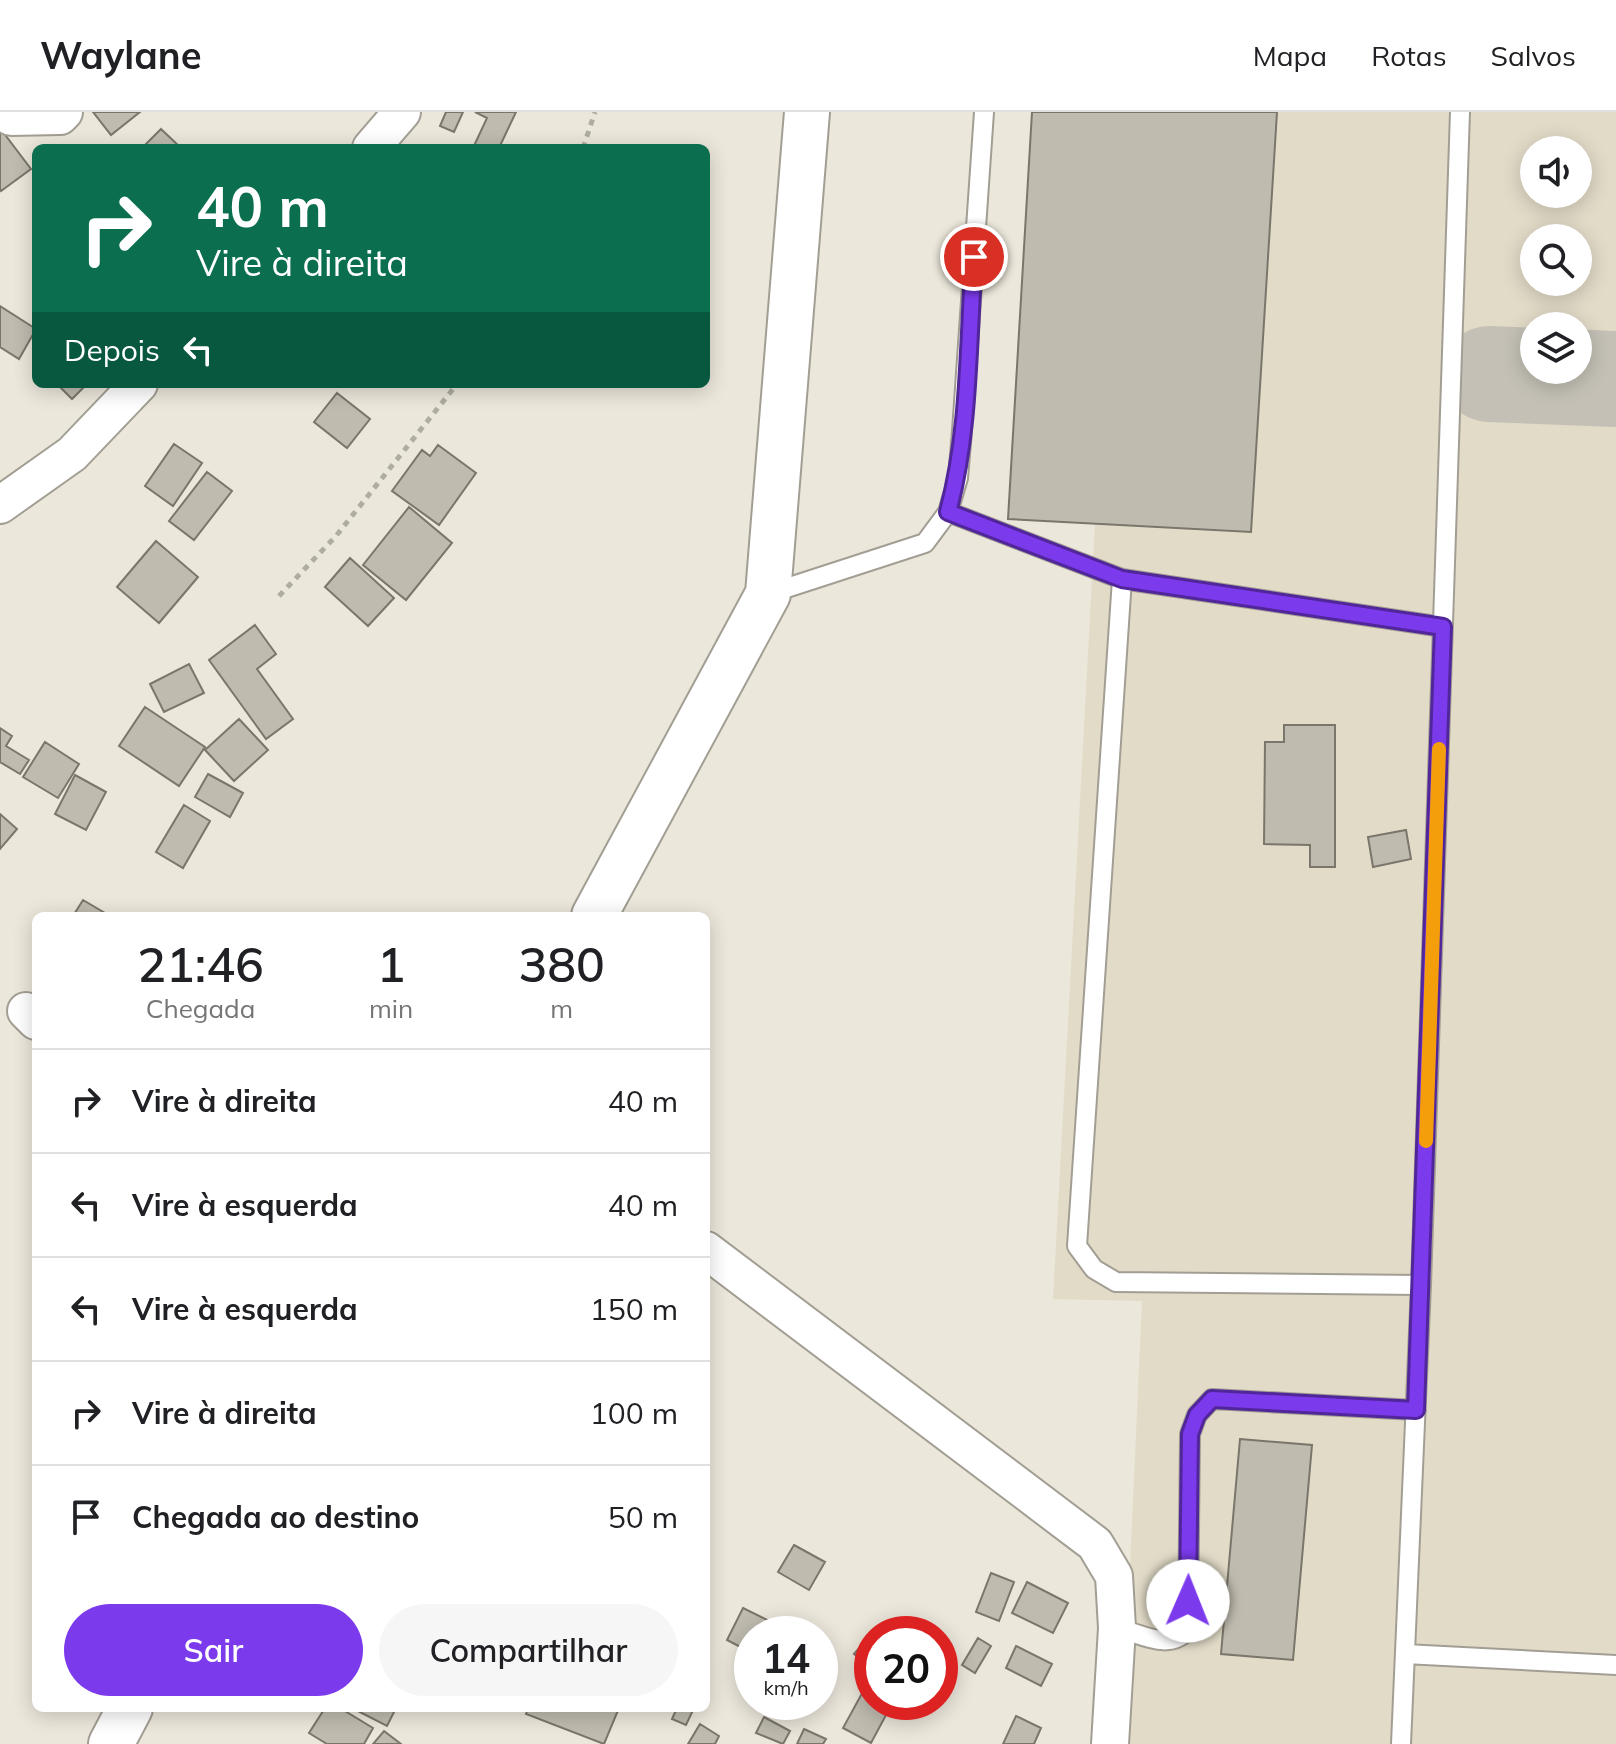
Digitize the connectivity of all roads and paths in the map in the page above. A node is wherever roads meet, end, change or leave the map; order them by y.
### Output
1 (3, 112) edge
2 (64, 112) edge
3 (402, 112) edge
4 (595, 112) edge
5 (807, 112) edge
6 (984, 112) edge
7 (1460, 112) edge
8 (374, 144) edge
9 (584, 144) edge
10 (135, 388) edge
11 (454, 388) edge
12 (0, 505) edge
13 (948, 512) junction
14 (1122, 579) junction
15 (768, 594) junction
16 (279, 596) dead end
17 (1443, 627) junction
18 (596, 912) edge
19 (710, 1253) edge
20 (1421, 1285) junction
21 (1416, 1410) junction
22 (1117, 1628) junction
23 (1405, 1654) junction
24 (1616, 1665) edge
25 (128, 1712) edge
26 (111, 1744) edge
27 (1110, 1744) edge
28 (1401, 1744) edge

1 - 2 street
3 - 8 street
4 - 9 path
5 - 15 street
6 - 13 lane
7 - 17 lane
10 - 12 street
11 - 16 path
13 - 14 lane
13 - 15 lane
14 - 17 lane
14 - 20 lane
15 - 18 street
17 - 20 lane
19 - 22 street
20 - 21 lane
21 - 22 lane
21 - 23 lane
22 - 27 street
23 - 24 lane
23 - 28 lane
25 - 26 street

